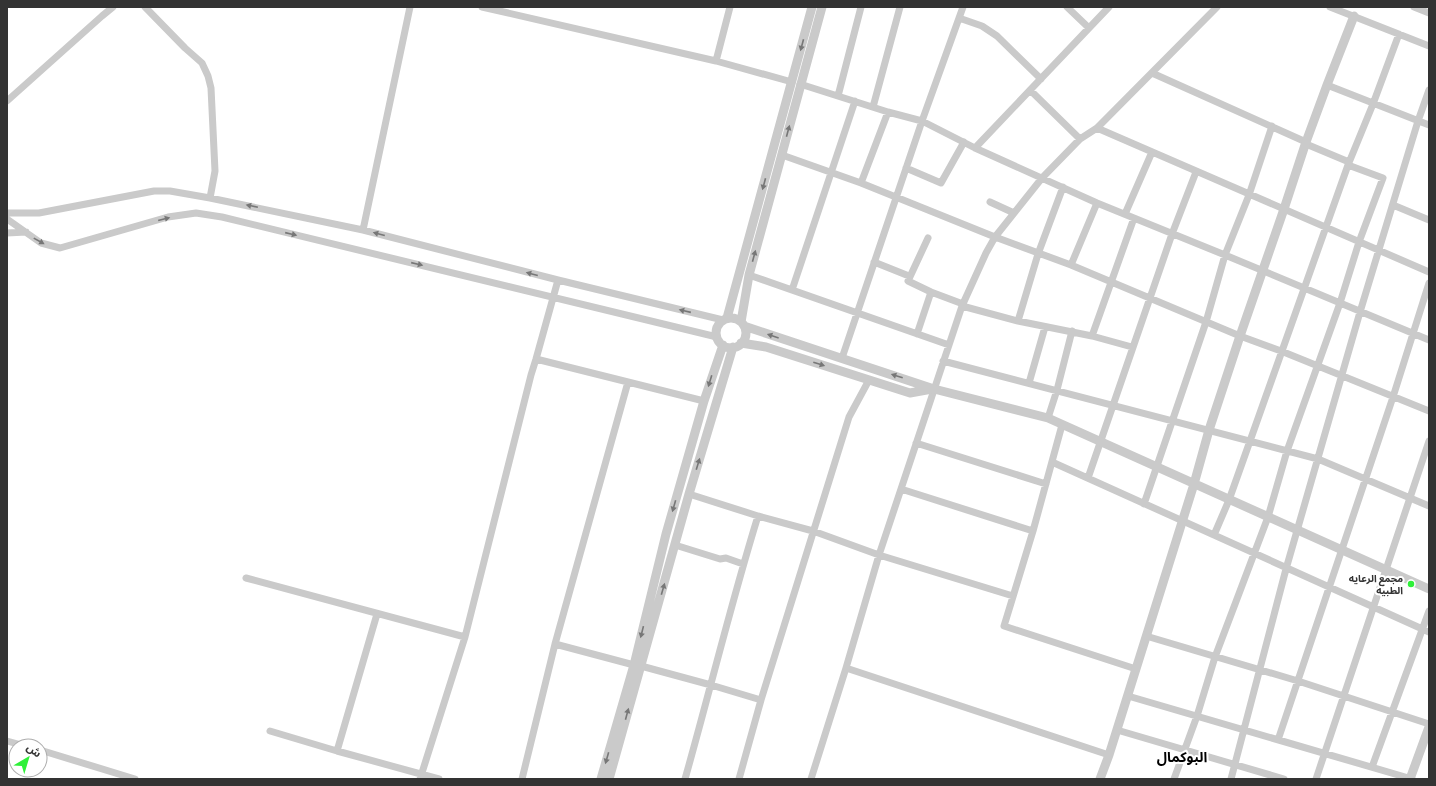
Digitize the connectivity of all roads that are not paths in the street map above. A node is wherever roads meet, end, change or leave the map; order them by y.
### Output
1 (113, 7) edge
2 (145, 7) edge
3 (410, 7) edge
4 (482, 7) edge
5 (730, 7) edge
6 (812, 7) edge
7 (822, 7) edge
8 (861, 7) edge
9 (900, 7) edge
10 (963, 7) edge
11 (1067, 7) edge
12 (1109, 7) edge
13 (1217, 7) edge
14 (1330, 7) edge
15 (1414, 7) edge
16 (500, 9) edge
17 (1342, 9) edge
18 (1429, 13) edge
19 (1354, 16) junction
20 (959, 18) junction
21 (1089, 28) junction
22 (1399, 34) junction
23 (1429, 46) edge
24 (716, 61) junction
25 (1152, 73) junction
26 (1041, 79) junction
27 (796, 83) junction
28 (1327, 85) junction
29 (1030, 90) junction
30 (1429, 90) edge
31 (838, 96) junction
32 (7, 100) edge
33 (855, 102) junction
34 (1373, 104) junction
35 (873, 107) junction
36 (888, 112) junction
37 (922, 121) junction
38 (1418, 121) junction
39 (1429, 125) edge
40 (1272, 126) junction
41 (1097, 128) junction
42 (1080, 139) junction
43 (964, 142) junction
44 (1306, 143) junction
45 (975, 148) junction
46 (1152, 152) junction
47 (782, 155) junction
48 (1349, 163) junction
49 (906, 168) junction
50 (831, 172) junction
51 (1196, 172) junction
52 (1042, 178) junction
53 (861, 183) junction
54 (1063, 187) junction
55 (1249, 195) junction
56 (896, 197) junction
57 (210, 198) junction
58 (990, 202) dead end
59 (1097, 203) junction
60 (1393, 205) junction
61 (1284, 209) junction
62 (7, 213) edge
63 (1014, 213) junction
64 (1125, 214) junction
65 (1134, 218) junction
66 (7, 219) edge
67 (1429, 220) edge
68 (1326, 228) junction
69 (363, 230) junction
70 (26, 232) junction
71 (7, 233) edge
72 (1172, 234) junction
73 (995, 237) junction
74 (928, 238) dead end
75 (1359, 242) junction
76 (1379, 251) junction
77 (1038, 254) junction
78 (1225, 255) junction
79 (874, 262) junction
80 (1071, 265) junction
81 (1263, 271) junction
82 (1429, 272) edge
83 (749, 275) junction
84 (909, 276) junction
85 (558, 280) junction
86 (1111, 282) junction
87 (1429, 283) edge
88 (1305, 288) junction
89 (792, 290) junction
90 (931, 292) junction
91 (553, 296) junction
92 (1151, 298) junction
93 (1340, 303) junction
94 (962, 305) junction
95 (1360, 312) junction
96 (857, 313) junction
97 (725, 319) junction
98 (1018, 321) junction
99 (1206, 322) junction
100 (742, 324) junction
101 (1045, 327) junction
102 (1072, 331) junction
103 (1413, 333) junction
104 (917, 334) junction
105 (1092, 336) junction
106 (1240, 336) junction
107 (1429, 340) edge
108 (720, 341) junction
109 (737, 345) junction
110 (949, 345) junction
111 (1132, 347) junction
112 (1281, 351) junction
113 (842, 358) junction
114 (536, 359) junction
115 (943, 360) junction
116 (1317, 366) junction
117 (1341, 376) junction
118 (869, 380) junction
119 (628, 382) junction
120 (1029, 383) junction
121 (934, 389) junction
122 (1057, 390) junction
123 (1393, 397) junction
124 (704, 401) junction
125 (1112, 405) junction
126 (1429, 411) edge
127 (1048, 418) junction
128 (1172, 421) junction
129 (1062, 425) junction
130 (1209, 430) junction
131 (1250, 441) junction
132 (1429, 441) edge
133 (916, 442) junction
134 (1100, 442) junction
135 (1287, 451) junction
136 (1318, 458) junction
137 (1052, 462) junction
138 (1156, 467) junction
139 (1088, 478) junction
140 (1366, 478) junction
141 (1046, 484) junction
142 (1194, 484) junction
143 (901, 489) junction
144 (689, 494) junction
145 (1411, 498) junction
146 (1229, 500) junction
147 (1144, 504) junction
148 (1429, 506) edge
149 (758, 516) junction
150 (1268, 517) junction
151 (1183, 522) junction
152 (1297, 530) junction
153 (813, 531) junction
154 (1033, 531) junction
155 (1214, 536) junction
156 (676, 545) junction
157 (1342, 550) junction
158 (1254, 554) junction
159 (879, 555) junction
160 (743, 564) junction
161 (1286, 569) junction
162 (1386, 570) junction
163 (246, 578) dead end
164 (1329, 588) junction
165 (1429, 589) edge
166 (1013, 596) junction
167 (1374, 608) junction
168 (1429, 611) edge
169 (377, 614) junction
170 (1426, 631) edge
171 (1146, 636) junction
172 (465, 638) junction
173 (555, 644) junction
174 (1214, 657) junction
175 (637, 665) junction
176 (846, 668) junction
177 (1136, 669) junction
178 (1260, 670) junction
179 (1298, 680) junction
180 (712, 685) junction
181 (1344, 695) junction
182 (1128, 696) junction
183 (761, 700) junction
184 (1392, 711) junction
185 (1197, 716) junction
186 (1429, 724) edge
187 (1429, 727) edge
188 (1117, 730) junction
189 (1244, 730) junction
190 (270, 731) dead end
191 (1278, 740) junction
192 (1184, 750) junction
193 (337, 751) junction
194 (48, 752) edge
195 (1324, 754) junction
196 (1109, 755) junction
197 (1234, 764) junction
198 (1372, 767) junction
199 (421, 776) edge
200 (135, 779) edge
201 (439, 779) edge
202 (522, 779) edge
203 (601, 779) edge
204 (609, 779) edge
205 (685, 779) edge
206 (739, 779) edge
207 (811, 779) edge
208 (1100, 779) edge
209 (1174, 779) edge
210 (1231, 779) edge
211 (1284, 779) edge
212 (1316, 779) edge
213 (1410, 779) edge

1 - 32 street
2 - 57 street
3 - 69 street
4 - 16 street
5 - 24 street
6 -> 27 street
7 - 27 street
8 - 31 street
9 - 35 street
10 - 20 street
11 - 21 street
12 - 21 street
13 - 25 street
14 - 17 street
15 - 18 street
16 - 24 street
17 - 19 street
19 - 22 street
19 - 28 street
20 - 26 street
20 - 37 street
21 - 26 street
22 - 23 street
22 - 34 street
24 - 27 street
25 - 40 street
25 - 41 street
26 - 29 street
27 - 31 street
47 -> 27 street
27 -> 97 street
28 - 34 street
28 - 44 street
29 - 42 street
29 - 45 street
30 - 38 street
31 - 33 street
33 - 35 street
33 - 50 street
34 - 38 street
34 - 48 street
35 - 36 street
36 - 37 street
36 - 53 street
37 - 43 street
37 - 49 street
38 - 39 street
38 - 60 street
40 - 44 street
40 - 55 street
41 - 42 street
41 - 46 street
42 - 52 street
43 - 45 street
43 - 49 street
44 - 48 street
44 - 61 street
45 - 52 street
46 - 51 street
46 - 64 street
47 - 50 street
83 -> 47 street
48 - 68 street
48 - 75 street
49 - 56 street
50 - 53 street
50 - 89 street
51 - 55 street
51 - 72 street
52 - 54 street
52 - 63 street
53 - 56 street
54 - 59 street
54 - 77 street
55 - 61 street
55 - 78 street
56 - 73 street
56 - 79 street
57 - 62 street
69 -> 57 street
58 - 63 street
59 - 64 street
59 - 80 street
60 - 67 street
60 - 76 street
61 - 68 street
61 - 81 street
63 - 73 street
64 - 65 street
65 - 72 street
65 - 86 street
66 - 70 street
68 - 75 street
68 - 88 street
85 -> 69 street
70 - 71 street
70 -> 91 street
72 - 78 street
72 - 92 street
73 - 77 street
73 - 94 street
74 - 84 street
75 - 76 street
75 - 93 street
76 - 82 street
76 - 95 street
77 - 80 street
77 - 98 street
78 - 81 street
78 - 99 street
79 - 84 street
79 - 96 street
80 - 86 street
81 - 88 street
81 - 106 street
83 - 89 street
83 - 100 street
84 - 90 street
85 - 91 street
97 -> 85 street
86 - 92 street
86 - 105 street
87 - 103 street
88 - 93 street
88 - 112 street
89 - 96 street
90 - 94 street
90 - 104 street
91 - 108 street
91 - 114 street
92 - 99 street
92 - 111 street
93 - 95 street
93 - 116 street
94 - 98 street
94 - 110 street
95 - 103 street
95 - 117 street
96 - 104 street
96 - 113 street
97 - 100 street
97 - 108 street
98 - 101 street
99 - 106 street
99 - 128 street
100 - 109 street
113 -> 100 street
101 - 102 street
101 - 120 street
102 - 105 street
102 - 122 street
103 - 107 street
103 - 123 street
104 - 110 street
105 - 111 street
106 - 112 street
106 - 130 street
108 - 109 street
108 -> 124 street
109 -> 118 street
144 -> 109 street
110 - 115 street
111 - 125 street
112 - 116 street
112 - 131 street
121 -> 113 street
114 - 119 street
114 - 172 street
115 - 120 street
115 - 121 street
116 - 117 street
116 - 135 street
117 - 123 street
117 - 136 street
118 - 121 street
118 - 153 street
119 - 124 street
119 - 173 street
120 - 122 street
121 - 127 street
121 - 133 street
122 - 125 street
122 - 127 street
123 - 126 street
123 - 140 street
124 -> 175 street
125 - 128 street
125 - 134 street
127 - 129 street
128 - 130 street
128 - 138 street
129 - 134 street
129 - 137 street
130 - 131 street
130 - 142 street
131 - 135 street
131 - 146 street
132 - 145 street
133 - 141 street
133 - 143 street
134 - 138 street
134 - 139 street
135 - 136 street
135 - 150 street
136 - 140 street
136 - 152 street
137 - 139 street
137 - 141 street
138 - 142 street
138 - 147 street
139 - 147 street
140 - 145 street
140 - 157 street
141 - 154 street
142 - 146 street
142 - 151 street
143 - 154 street
143 - 159 street
144 - 149 street
144 - 156 street
145 - 148 street
145 - 162 street
146 - 150 street
146 - 155 street
147 - 151 street
149 - 153 street
149 - 160 street
150 - 152 street
150 - 158 street
151 - 155 street
151 - 171 street
152 - 157 street
152 - 161 street
153 - 159 street
153 - 183 street
154 - 166 street
155 - 158 street
156 - 160 street
175 -> 156 street
157 - 162 street
157 - 164 street
158 - 161 street
158 - 174 street
159 - 166 street
159 - 176 street
160 - 180 street
161 - 164 street
161 - 178 street
162 - 165 street
162 - 167 street
163 - 169 street
164 - 167 street
164 - 179 street
166 - 177 street
167 - 170 street
167 - 181 street
168 - 170 street
169 - 172 street
169 - 193 street
170 - 184 street
171 - 174 street
171 - 177 street
172 - 199 street
173 - 175 street
173 - 202 street
174 - 178 street
174 - 185 street
175 - 180 street
175 -> 203 street
204 -> 175 street
176 - 196 street
176 - 207 street
177 - 182 street
178 - 179 street
178 - 189 street
179 - 181 street
179 - 191 street
180 - 183 street
180 - 205 street
181 - 184 street
181 - 195 street
182 - 185 street
182 - 188 street
183 - 206 street
184 - 186 street
184 - 198 street
185 - 189 street
185 - 192 street
187 - 213 street
188 - 192 street
188 - 196 street
189 - 191 street
189 - 197 street
190 - 193 street
191 - 195 street
192 - 197 street
192 - 209 street
193 - 199 street
194 - 200 street
195 - 198 street
195 - 212 street
196 - 208 street
197 - 210 street
197 - 211 street
198 - 213 street
199 - 201 street

